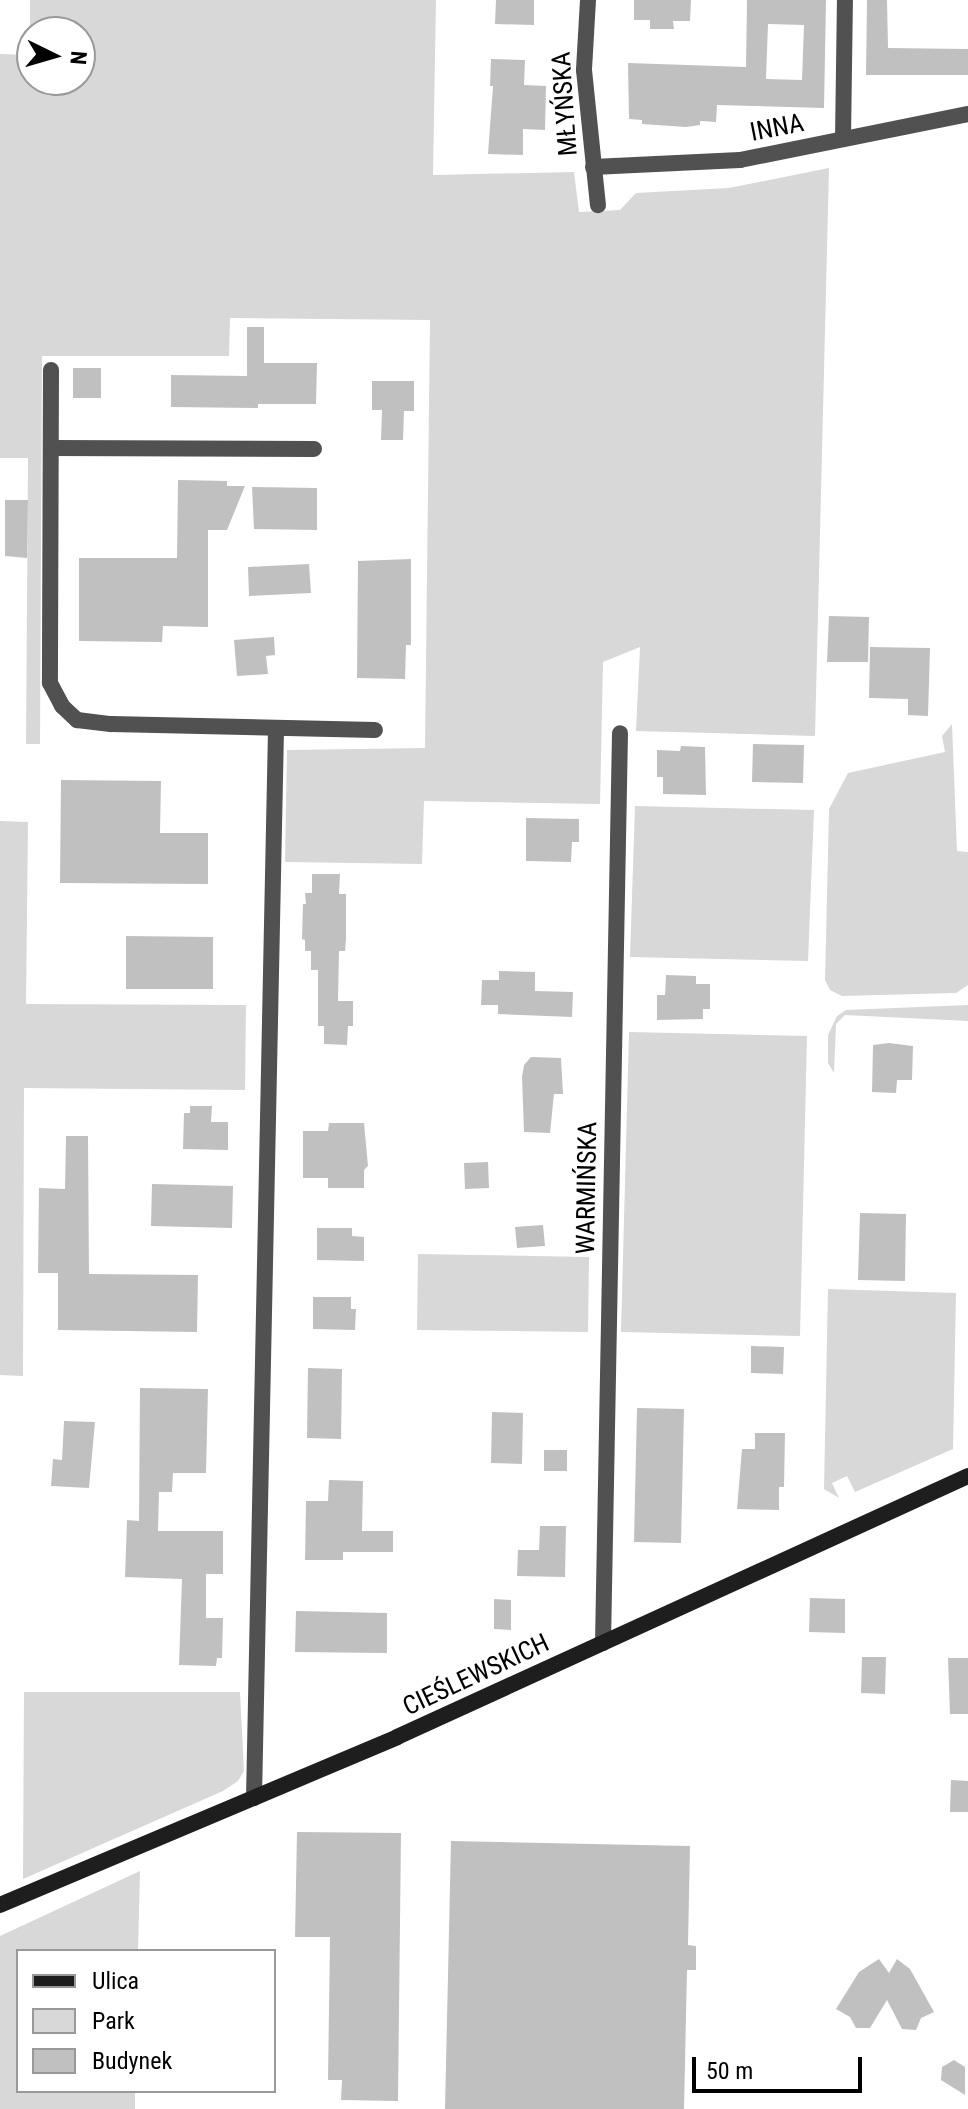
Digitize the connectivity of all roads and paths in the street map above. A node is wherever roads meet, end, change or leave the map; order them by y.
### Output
1 (588, 0) edge
2 (845, 0) edge
3 (968, 114) edge
4 (843, 139) junction
5 (593, 167) junction
6 (598, 205) dead end
7 (51, 370) dead end
8 (51, 448) junction
9 (314, 449) dead end
10 (276, 729) junction
11 (375, 730) dead end
12 (620, 733) dead end
13 (968, 1476) edge
14 (603, 1643) junction
15 (254, 1798) junction
16 (0, 1905) edge

1 - 5 street, MŁYŃSKA
2 - 4 street
3 - 4 street, INNA
4 - 5 street, INNA
5 - 6 street, MŁYŃSKA
7 - 8 street
8 - 9 street
8 - 10 street
10 - 11 street
10 - 15 street
12 - 14 street, WARMIŃSKA
13 - 14 street, CIEŚLEWSKICH
14 - 15 street, CIEŚLEWSKICH
15 - 16 street, CIEŚLEWSKICH

